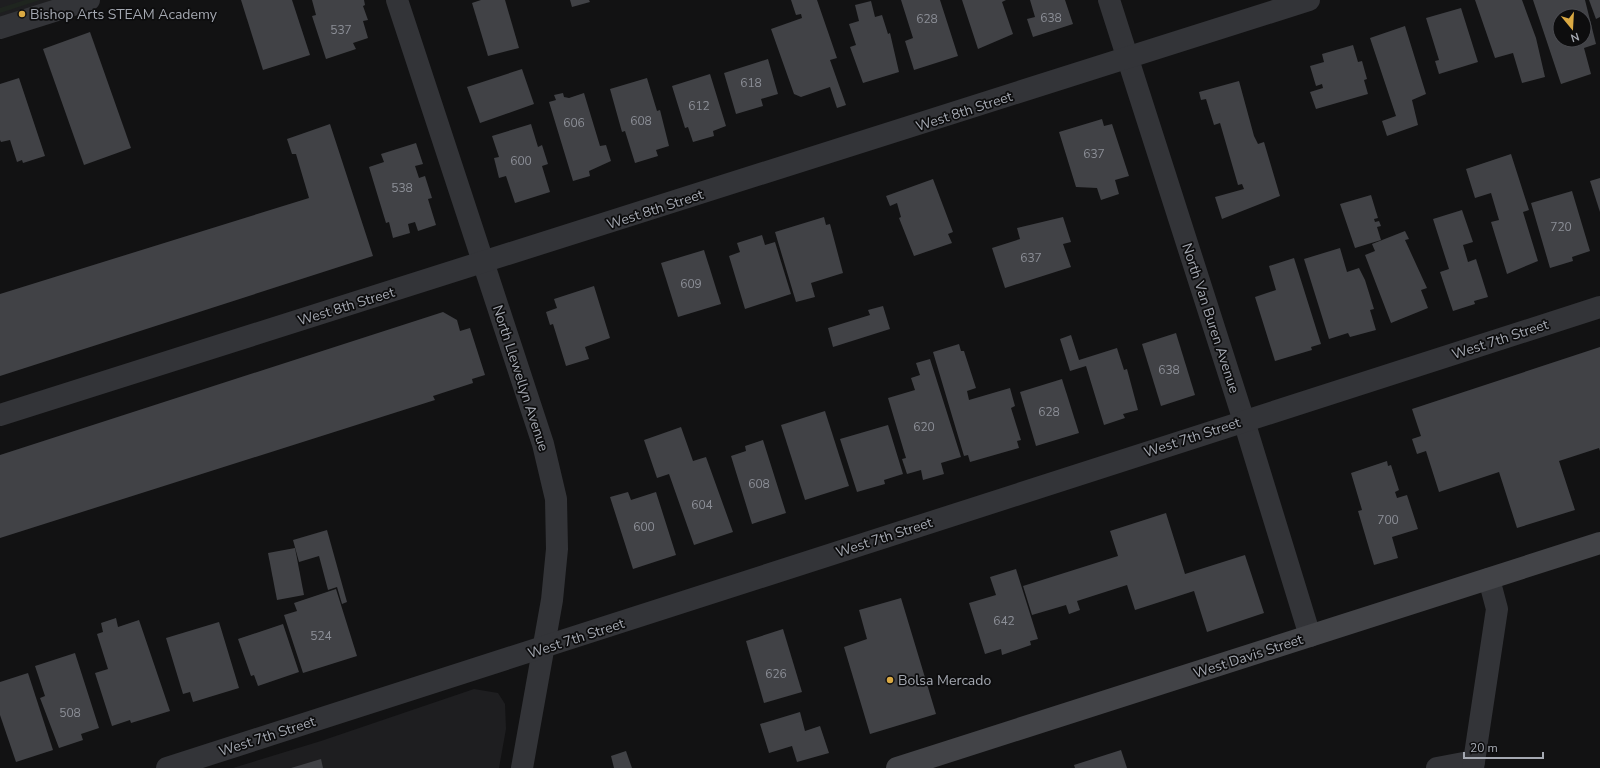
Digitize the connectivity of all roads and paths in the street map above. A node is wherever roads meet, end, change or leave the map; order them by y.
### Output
1 (89, 0) edge
2 (397, 0) edge
3 (1109, 0) edge
4 (1309, 0) edge
5 (0, 28) edge
6 (1128, 59) junction
7 (484, 263) junction
8 (1600, 307) edge
9 (0, 415) edge
10 (1244, 421) junction
11 (1600, 543) edge
12 (1489, 579) junction
13 (1310, 636) junction
14 (543, 649) junction
15 (1474, 765) edge
16 (167, 768) edge
17 (522, 768) edge
18 (897, 768) edge
19 (1437, 768) edge

1 - 5 street
2 - 7 street, North Llewellyn Avenue
3 - 6 street, North Van Buren Avenue
4 - 6 street, West 8th Street
6 - 7 street, West 8th Street
6 - 10 street, North Van Buren Avenue
7 - 9 street, West 8th Street
7 - 14 street, North Llewellyn Avenue
8 - 10 street, West 7th Street
10 - 13 street, North Van Buren Avenue
10 - 14 street, West 7th Street
11 - 12 main road, West Davis Street
12 - 13 main road, West Davis Street
12 - 15 street
13 - 18 main road, West Davis Street
14 - 16 street, West 7th Street
14 - 17 street, North Llewellyn Avenue
15 - 19 street

